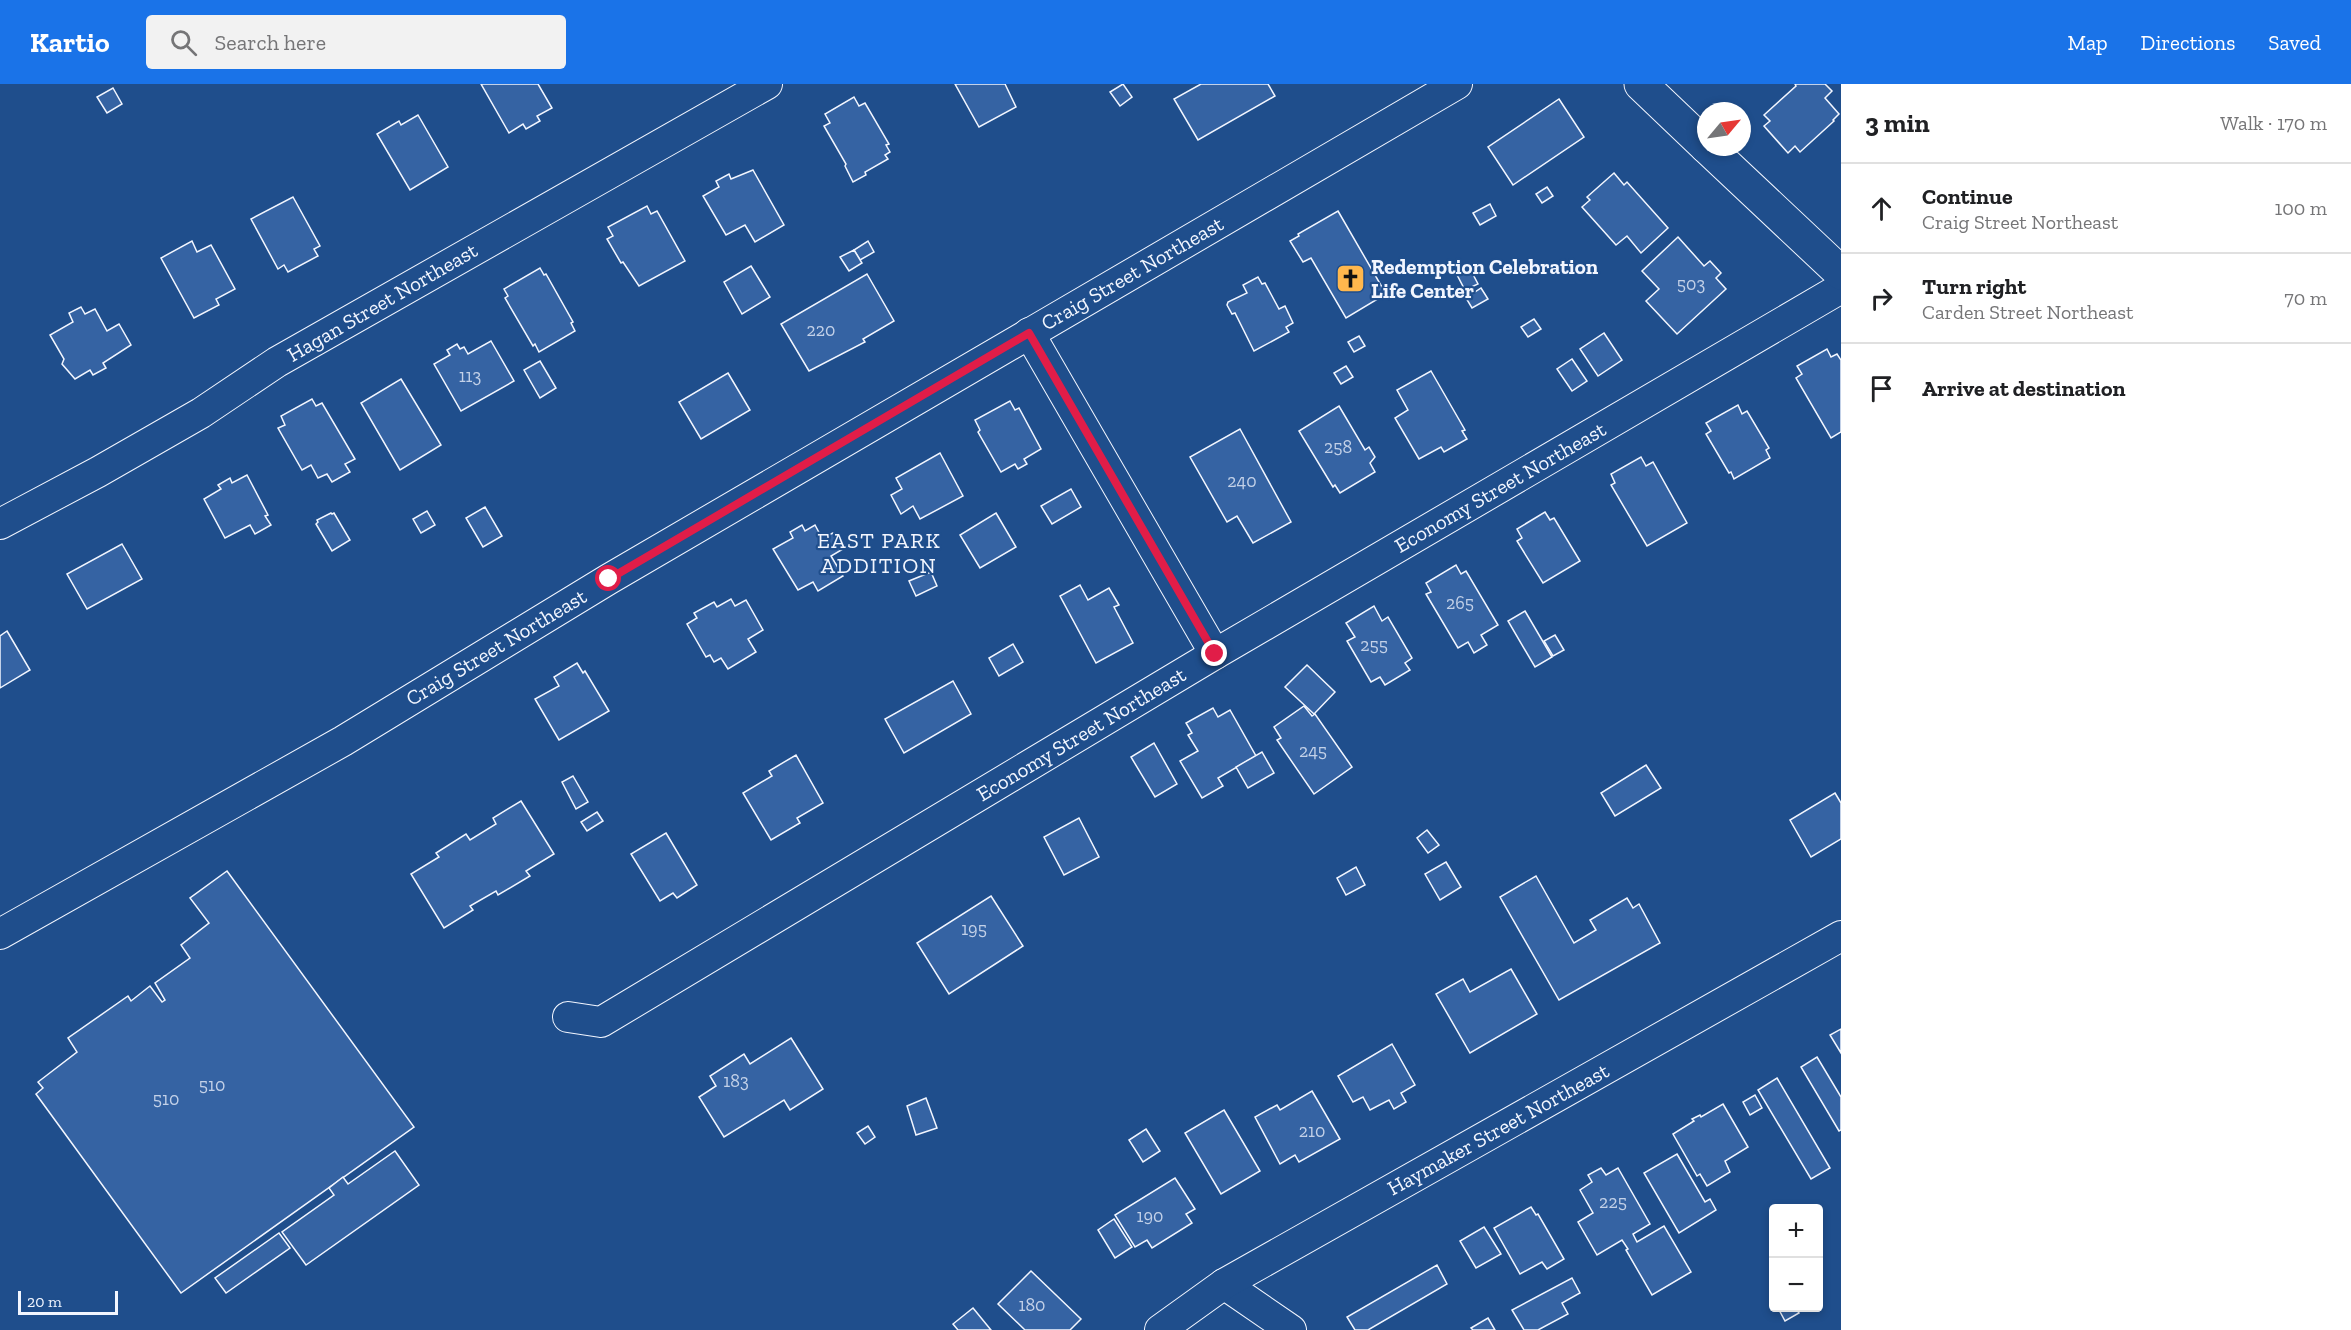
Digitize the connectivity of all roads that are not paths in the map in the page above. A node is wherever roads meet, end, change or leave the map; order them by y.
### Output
1 (767, 84) edge
2 (1457, 84) edge
3 (1641, 84) edge
4 (1697, 137) edge
5 (1718, 156) edge
6 (1841, 273) edge
7 (1841, 288) edge
8 (1029, 333) junction
9 (0, 524) edge
10 (1215, 654) junction
11 (0, 934) edge
12 (1841, 936) edge
13 (568, 1017) dead end
14 (1224, 1284) junction
15 (1160, 1330) edge
16 (1291, 1330) edge

1 - 9 street, Hagan Street Northeast
2 - 8 street, Craig Street Northeast
3 - 4 street
5 - 6 street
7 - 10 street, Economy Street Northeast
8 - 10 street
8 - 11 street, Craig Street Northeast
10 - 13 street, Economy Street Northeast
12 - 14 street, Haymaker Street Northeast
14 - 15 street, Haymaker Street Northeast
14 - 16 street

